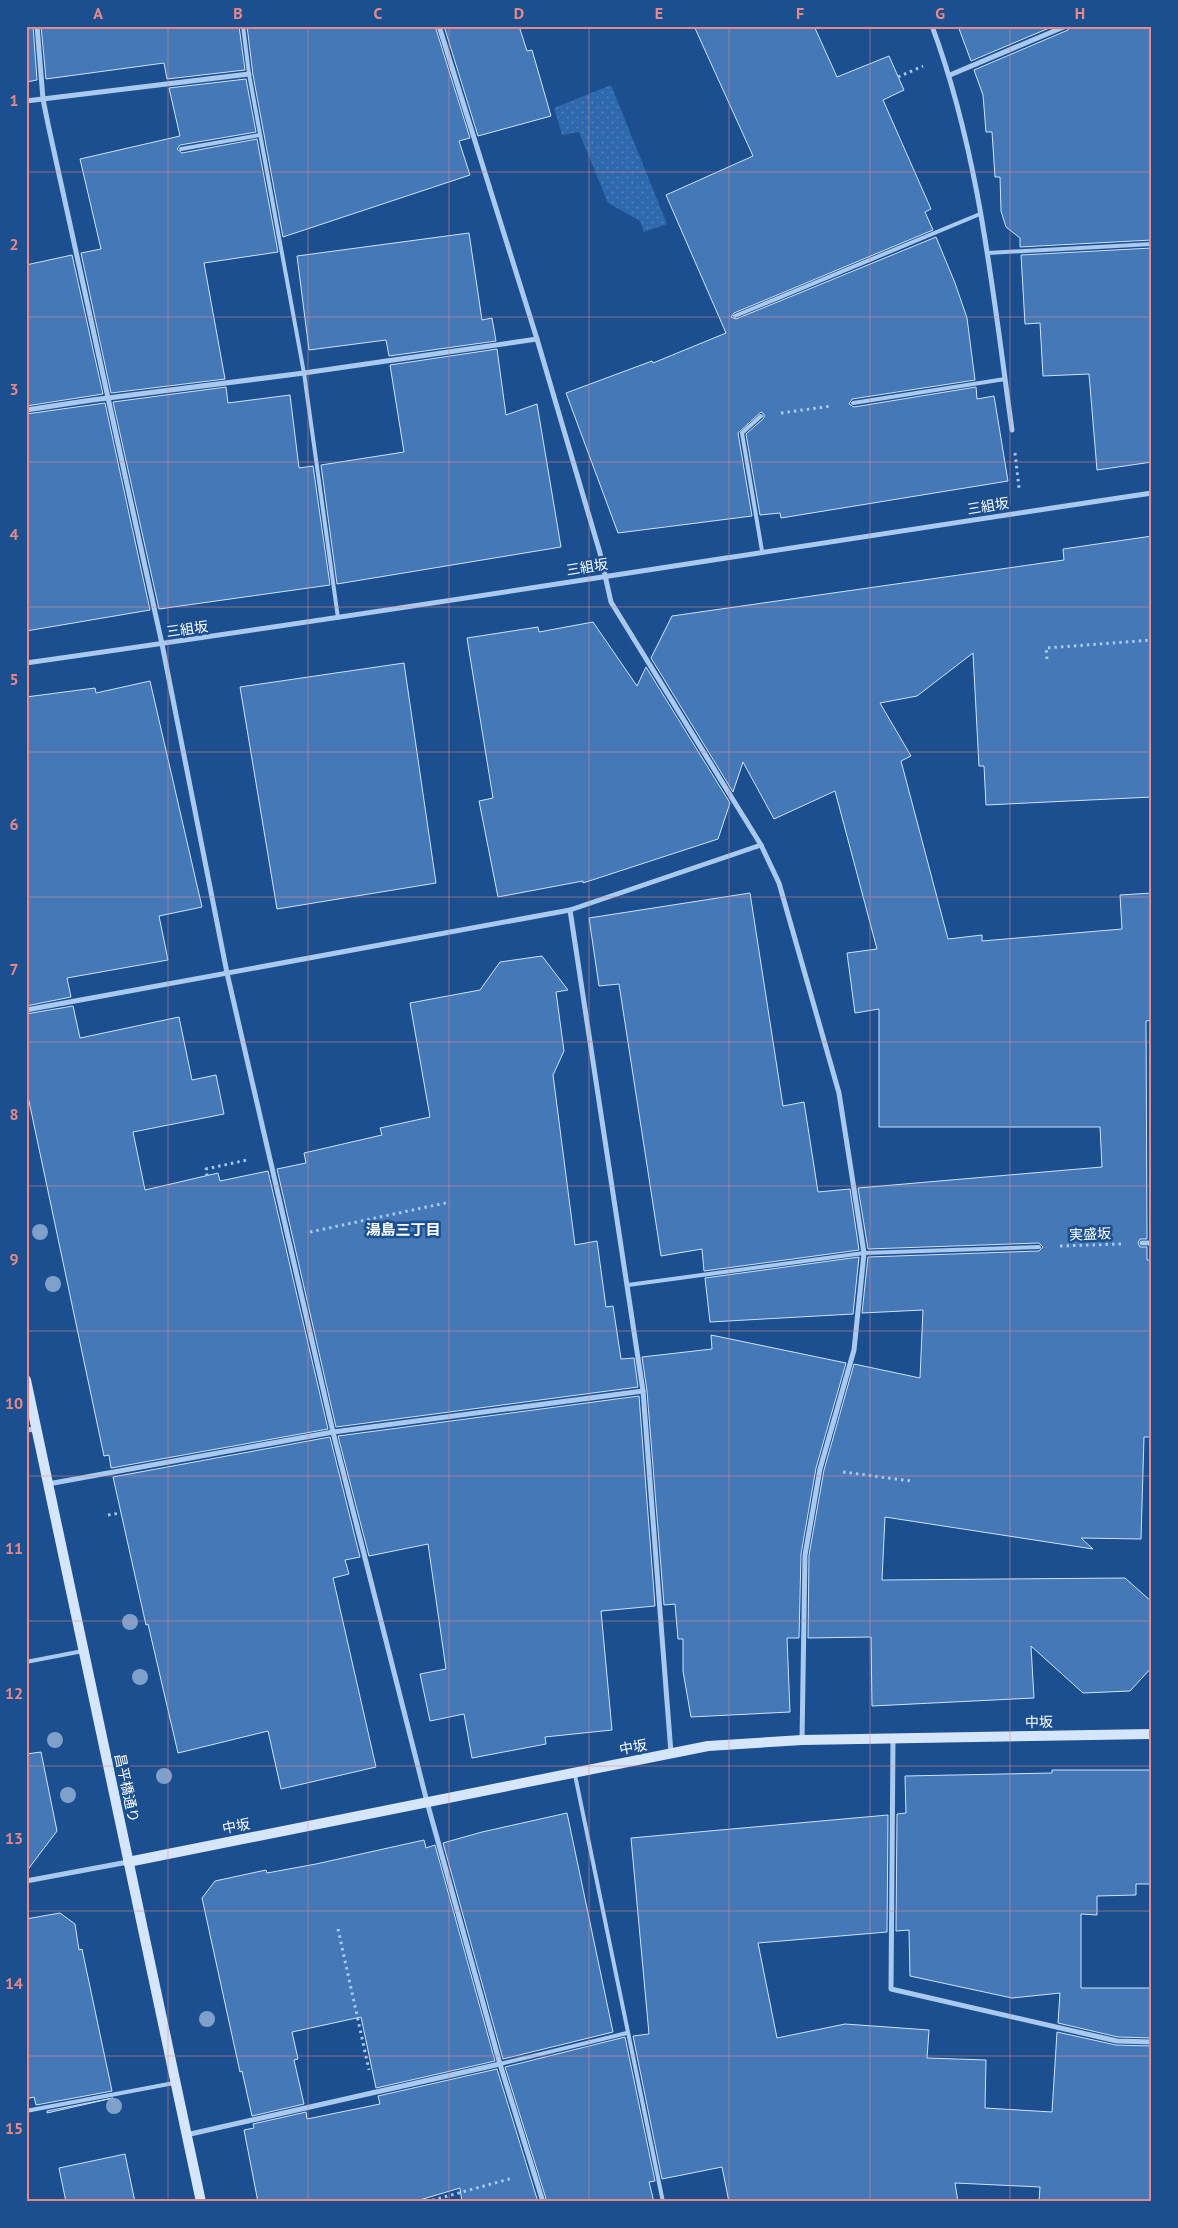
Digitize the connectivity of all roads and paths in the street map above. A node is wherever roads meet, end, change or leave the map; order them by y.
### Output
1 (37, 26) edge
2 (243, 26) edge
3 (439, 26) edge
4 (932, 26) edge
5 (1066, 26) edge
6 (249, 74) junction
7 (950, 76) junction
8 (43, 99) junction
9 (26, 101) edge
10 (260, 136) junction
11 (181, 148) dead end
12 (980, 214) junction
13 (1152, 244) edge
14 (988, 253) junction
15 (735, 316) dead end
16 (537, 338) junction
17 (304, 373) junction
18 (1005, 380) junction
19 (107, 398) junction
20 (853, 403) joint
21 (26, 410) edge
22 (761, 416) joint
23 (1012, 430) joint
24 (1019, 488) dead end
25 (1152, 493) edge
26 (762, 551) junction
27 (605, 575) junction
28 (338, 618) junction
29 (1152, 640) edge
30 (162, 644) junction
31 (1047, 659) dead end
32 (26, 663) edge
33 (761, 845) junction
34 (570, 910) junction
35 (227, 973) junction
36 (26, 1010) edge
37 (269, 1155) junction
38 (207, 1176) dead end
39 (450, 1202) dead end
40 (288, 1236) junction
41 (1142, 1243) joint
42 (1152, 1243) edge
43 (1039, 1247) joint
44 (864, 1253) junction
45 (628, 1286) junction
46 (26, 1380) edge
47 (643, 1391) junction
48 (31, 1430) edge
49 (333, 1432) junction
50 (820, 1469) junction
51 (911, 1481) dead end
52 (48, 1484) junction
53 (121, 1513) dead end
54 (108, 1515) dead end
55 (83, 1651) junction
56 (26, 1662) edge
57 (1152, 1734) edge
58 (893, 1738) junction
59 (802, 1740) junction
60 (671, 1753) junction
61 (574, 1773) junction
62 (427, 1802) junction
63 (128, 1862) junction
64 (26, 1881) edge
65 (338, 1929) dead end
66 (628, 2033) junction
67 (1152, 2042) edge
68 (500, 2064) junction
69 (176, 2083) junction
70 (374, 2093) junction
71 (26, 2111) edge
72 (186, 2134) junction
73 (534, 2172) junction
74 (201, 2202) edge
75 (426, 2202) edge
76 (542, 2202) edge
77 (663, 2202) edge

1 - 8 street
2 - 6 lane
3 - 16 street
4 - 7 street
5 - 7 street
6 - 8 street
6 - 10 lane
7 - 12 street
8 - 9 street
8 - 19 street
10 - 11 lane
10 - 17 lane
12 - 14 street
12 - 15 lane
13 - 14 lane
14 - 18 street
16 - 17 street
16 - 27 street
17 - 19 street
17 - 28 lane
18 - 20 lane
18 - 23 street
19 - 21 street
19 - 30 street
20 - 22 path
22 - 26 lane
23 - 24 path
25 - 26 street, 三組坂
26 - 27 street, 三組坂
27 - 28 street, 三組坂
27 - 33 street
28 - 30 street, 三組坂
29 - 31 path
30 - 32 street, 三組坂
30 - 35 street
33 - 34 street
33 - 44 street
34 - 35 street
34 - 45 street
35 - 36 street
35 - 37 street
37 - 38 path
37 - 40 street
39 - 40 path
40 - 49 street
41 - 42 street
41 - 43 path, 実盛坂
43 - 44 lane
44 - 45 lane
44 - 50 street
45 - 47 street
46 - 48 street, 昌平橋通り
47 - 49 street
47 - 60 street
48 - 52 street, 昌平橋通り
49 - 52 street
49 - 62 street
50 - 51 path
50 - 59 street
52 - 55 street, 昌平橋通り
53 - 54 path
55 - 56 lane
55 - 63 street, 昌平橋通り
57 - 58 street, 中坂
58 - 59 street, 中坂
58 - 67 street
59 - 60 street, 中坂
60 - 61 street, 中坂
61 - 62 street, 中坂
61 - 66 lane
62 - 63 street, 中坂
62 - 68 street
63 - 64 street
63 - 69 street, 昌平橋通り
65 - 70 path
66 - 68 lane
66 - 77 lane
68 - 70 street
68 - 73 street
69 - 71 lane
69 - 72 street, 昌平橋通り
70 - 72 street
72 - 74 street, 昌平橋通り
73 - 75 path
73 - 76 street

